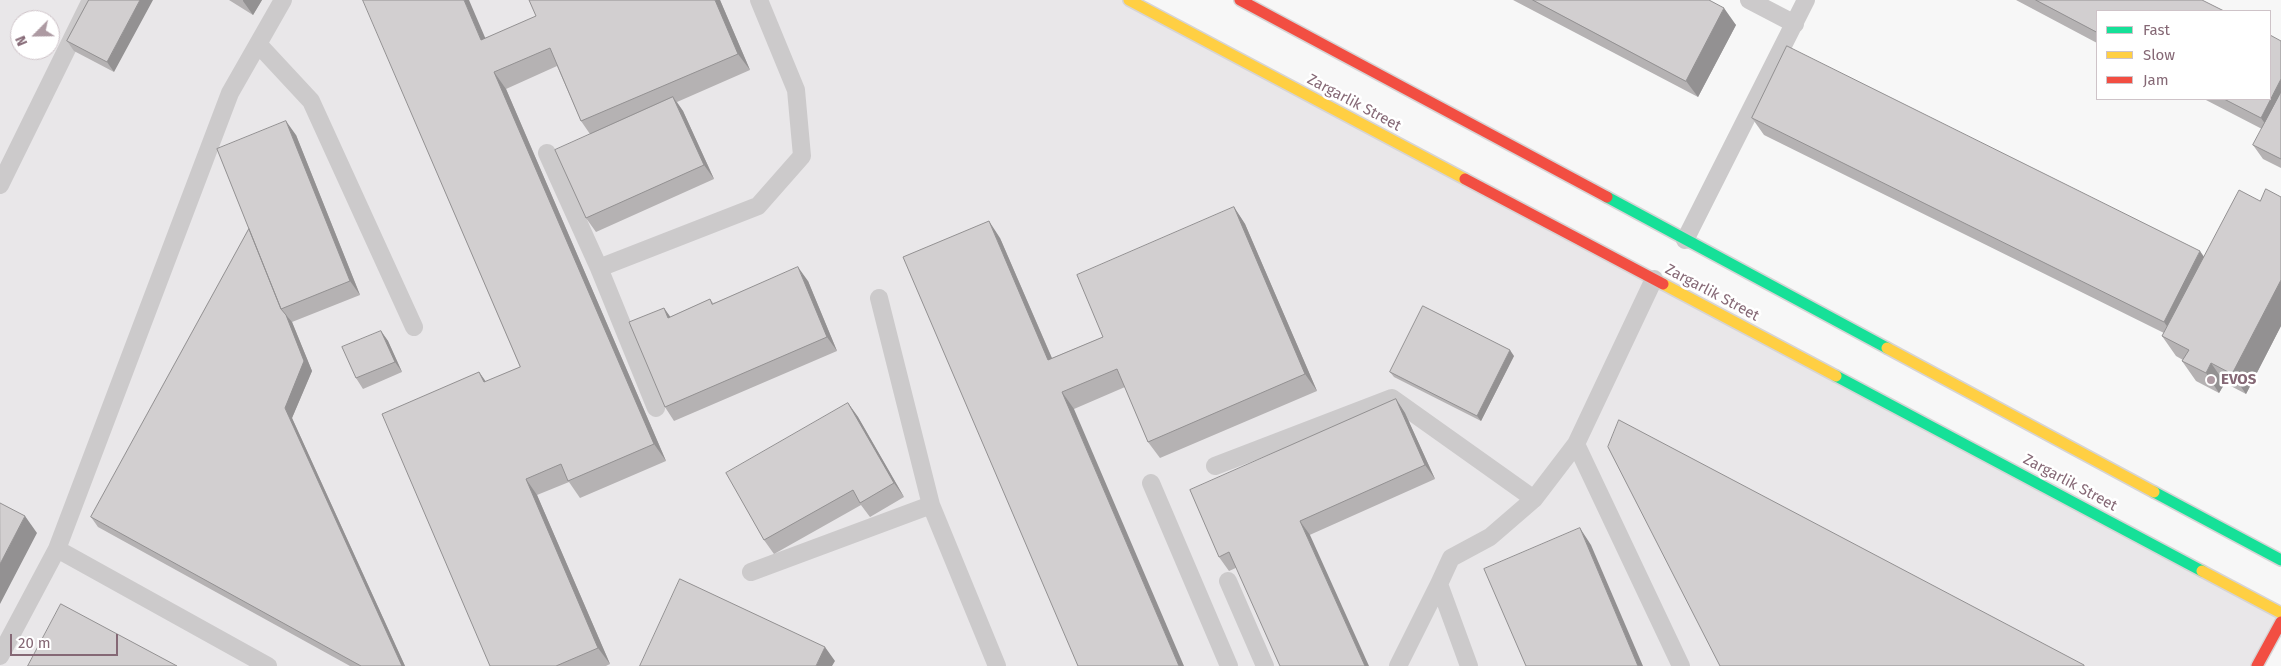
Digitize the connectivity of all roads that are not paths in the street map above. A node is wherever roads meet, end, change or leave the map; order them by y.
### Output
1 (91, 0) edge
2 (283, 0) edge
3 (759, 0) edge
4 (1129, 0) edge
5 (1240, 0) edge
6 (1749, 0) edge
7 (1806, 0) edge
8 (1794, 24) junction
9 (258, 44) junction
10 (547, 154) dead end
11 (0, 185) edge
12 (1685, 240) junction
13 (599, 268) junction
14 (1654, 279) junction
15 (879, 298) dead end
16 (414, 327) dead end
17 (656, 408) edge
18 (1576, 444) junction
19 (1215, 466) dead end
20 (1150, 483) dead end
21 (1534, 499) junction
22 (931, 506) junction
23 (58, 549) junction
24 (2281, 560) edge
25 (751, 572) dead end
26 (1228, 581) dead end
27 (1439, 584) junction
28 (2281, 613) edge
29 (2281, 622) edge
30 (0, 656) edge
31 (268, 666) edge
32 (997, 666) edge
33 (1229, 666) edge
34 (1266, 666) edge
35 (1398, 666) edge
36 (1469, 666) edge
37 (1682, 666) edge
38 (2257, 666) edge

1 - 11 lane
2 - 9 lane
3 - 13 lane
4 - 14 main road, Zargarlik Street
5 - 12 main road, Zargarlik Street
6 - 8 lane
7 - 8 lane
8 - 12 lane
9 - 16 lane
9 - 23 lane
10 - 13 lane
12 - 24 main road, Zargarlik Street
13 - 17 lane
14 - 18 lane
14 - 28 main road, Zargarlik Street
15 - 22 lane
18 - 21 lane
18 - 37 lane
19 - 21 lane
20 - 33 lane
21 - 27 lane
22 - 25 lane
22 - 32 lane
23 - 30 lane
23 - 31 lane
26 - 34 lane
27 - 35 lane
27 - 36 lane
29 - 38 main road

